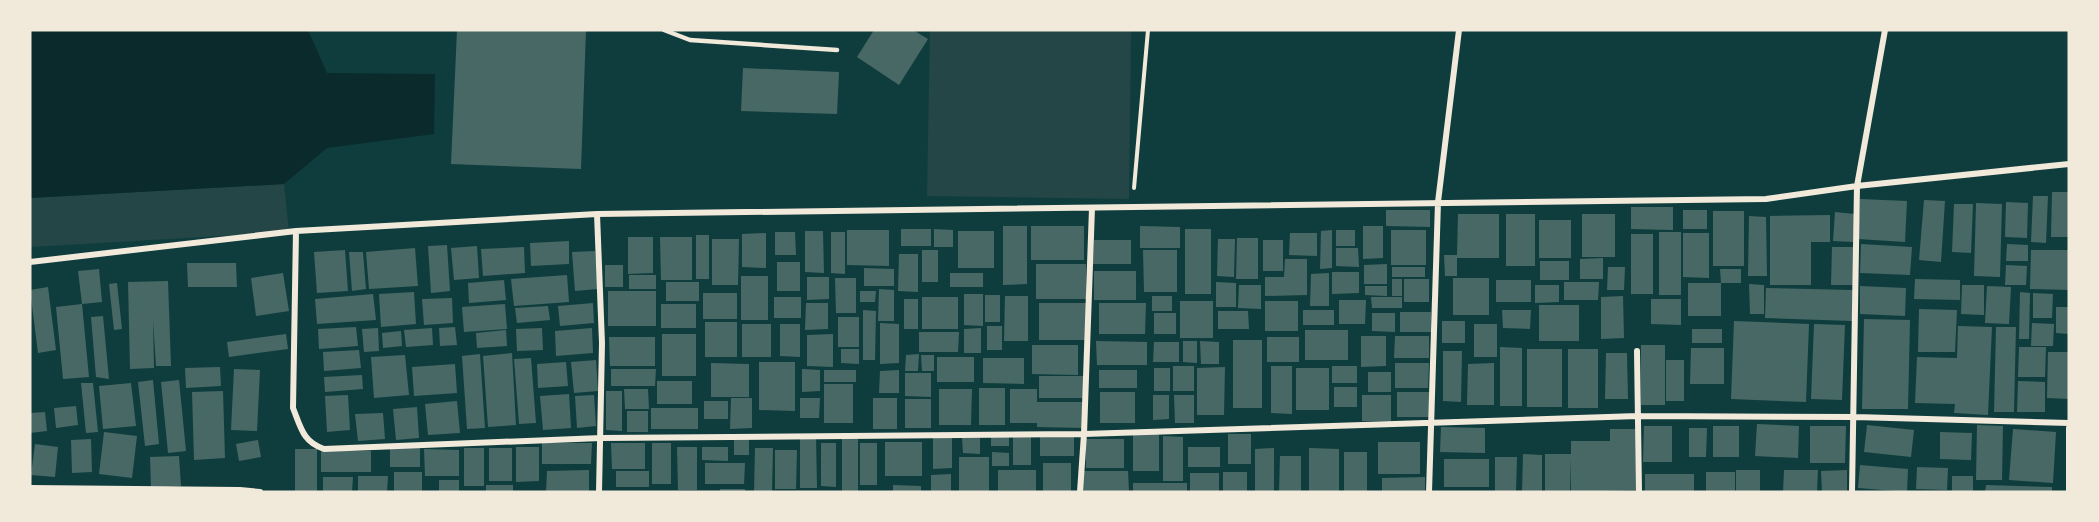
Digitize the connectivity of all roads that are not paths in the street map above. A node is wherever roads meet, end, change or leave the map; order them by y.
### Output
1 (664, 30) edge
2 (1459, 30) edge
3 (1885, 30) edge
4 (837, 50) dead end
5 (2069, 164) edge
6 (1857, 186) junction
7 (1438, 202) junction
8 (1092, 208) junction
9 (597, 214) junction
10 (296, 231) junction
11 (30, 262) edge
12 (1637, 351) dead end
13 (1638, 416) junction
14 (1854, 417) junction
15 (1430, 423) junction
16 (2069, 423) edge
17 (2069, 428) edge
18 (1084, 434) junction
19 (601, 438) junction
20 (30, 488) edge
21 (47, 490) edge
22 (260, 492) edge
23 (599, 492) edge
24 (1080, 492) edge
25 (1429, 492) edge
26 (1639, 492) edge
27 (1852, 492) edge
28 (2068, 492) edge

1 - 4 lane
2 - 7 street
3 - 6 street
5 - 6 street
6 - 7 street
6 - 14 street
7 - 8 street
7 - 15 street
8 - 9 street
8 - 18 street
9 - 10 street
9 - 19 street
10 - 11 street
10 - 19 street
12 - 13 street
13 - 14 street
13 - 15 street
13 - 26 street
14 - 16 street
14 - 27 street
15 - 18 street
15 - 25 street
17 - 28 street
18 - 19 street
18 - 24 street
19 - 23 street
20 - 21 street
21 - 22 street

